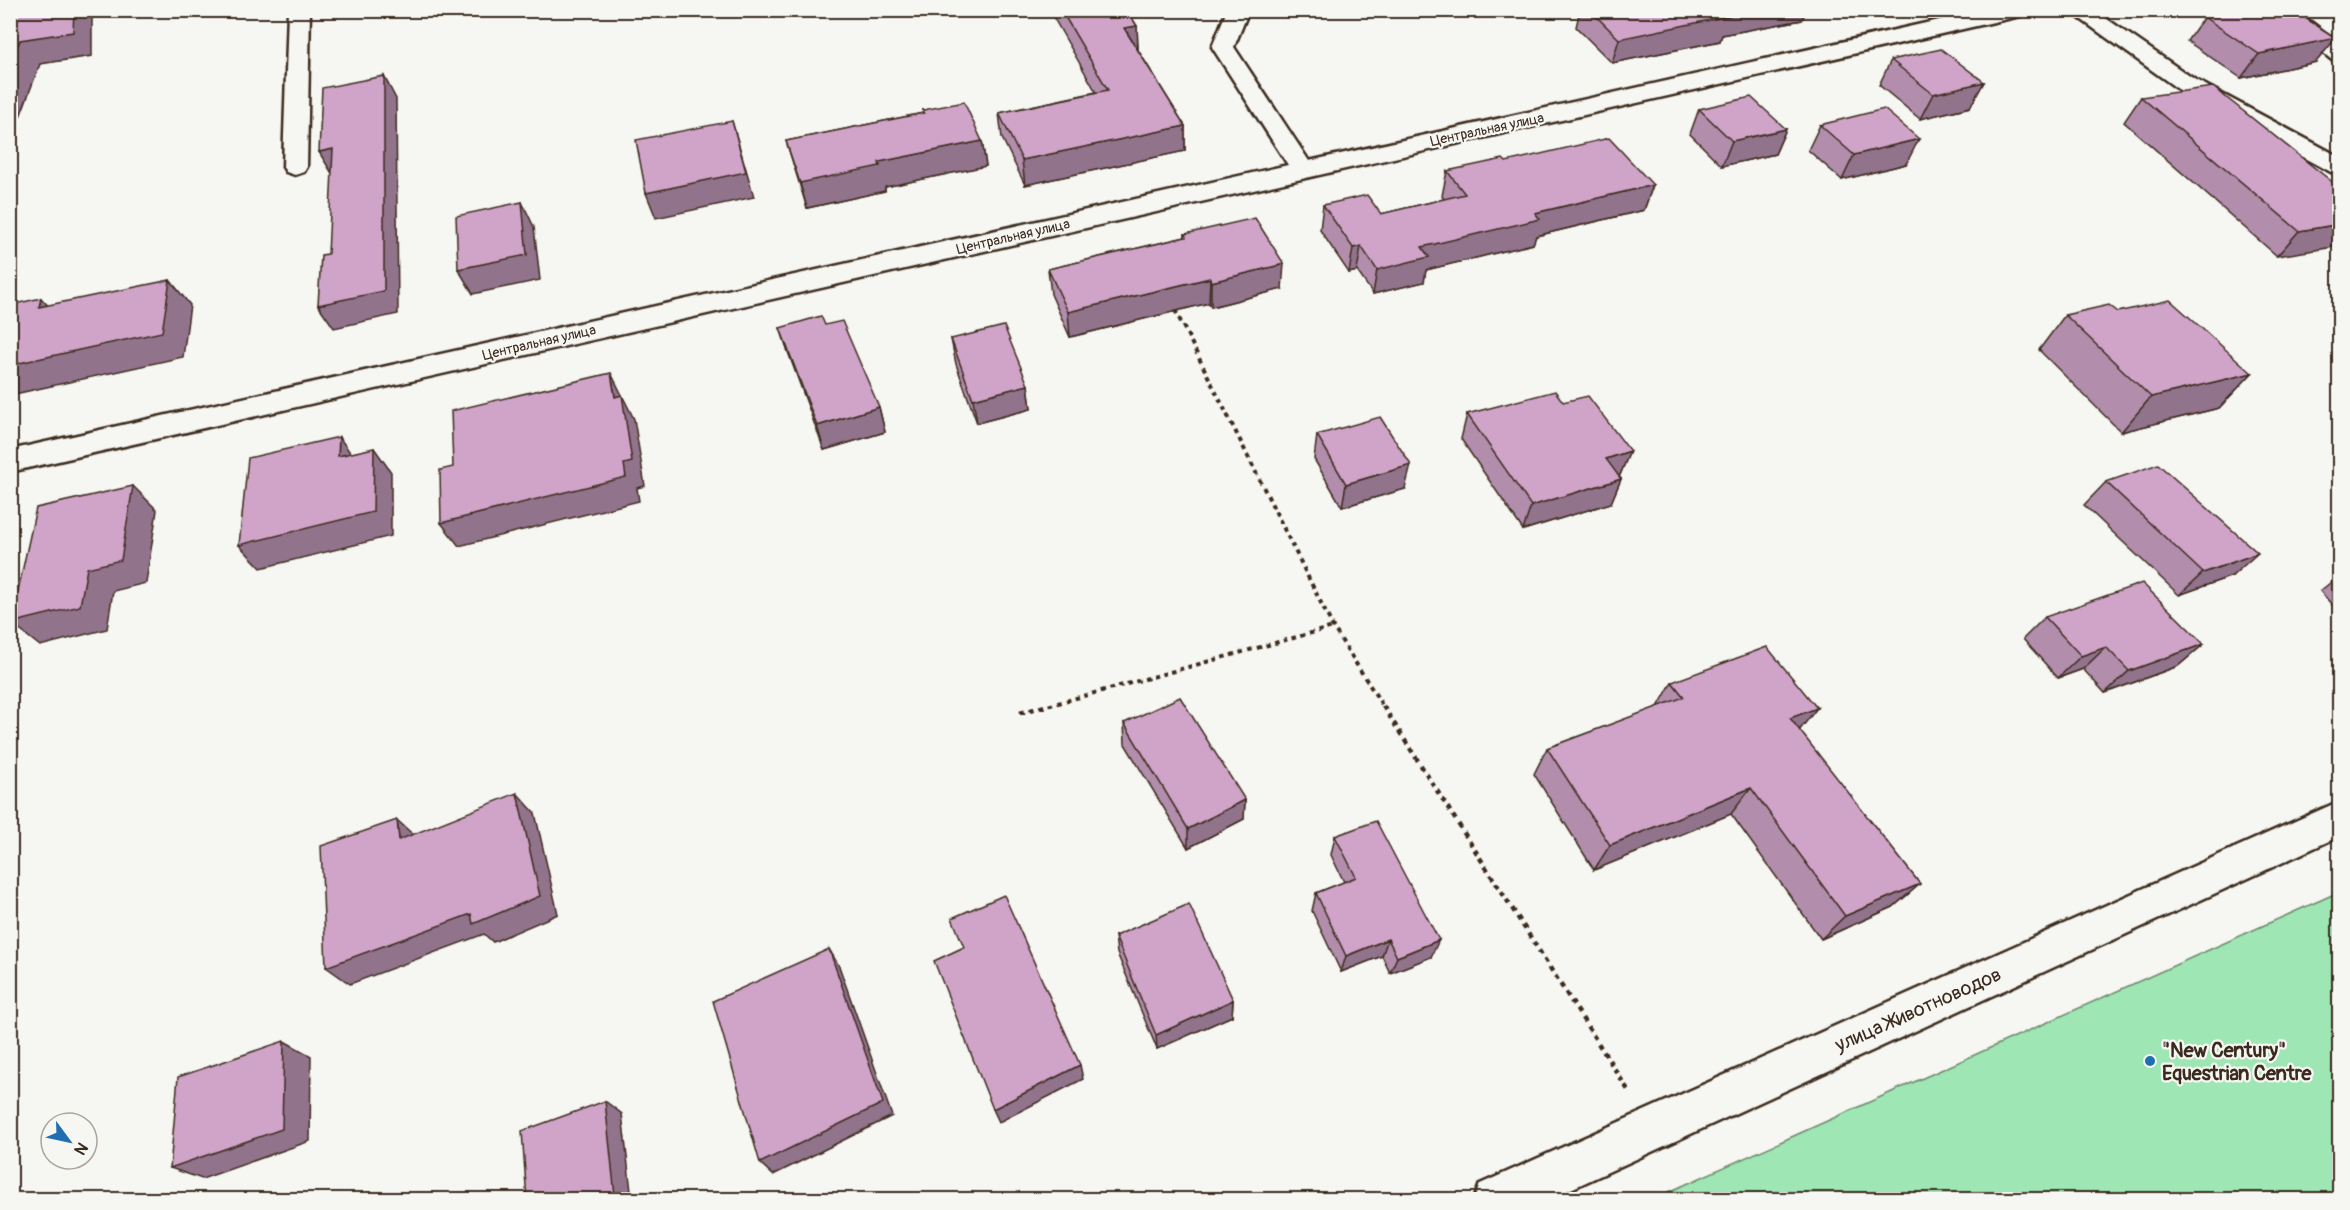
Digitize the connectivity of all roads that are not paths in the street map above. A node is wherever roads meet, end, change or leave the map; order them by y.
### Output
1 (299, 10) edge
2 (1238, 10) edge
3 (2016, 10) edge
4 (2079, 10) edge
5 (2280, 10) edge
6 (2340, 55) edge
7 (295, 167) dead end
8 (2340, 167) edge
9 (1304, 170) junction
10 (10, 460) edge
11 (2340, 818) edge
12 (1496, 1200) edge

1 - 7 street
2 - 9 street
3 - 9 street, Центральная улица
4 - 8 street
5 - 6 street
9 - 10 street, Центральная улица
11 - 12 street, улица Животноводов

